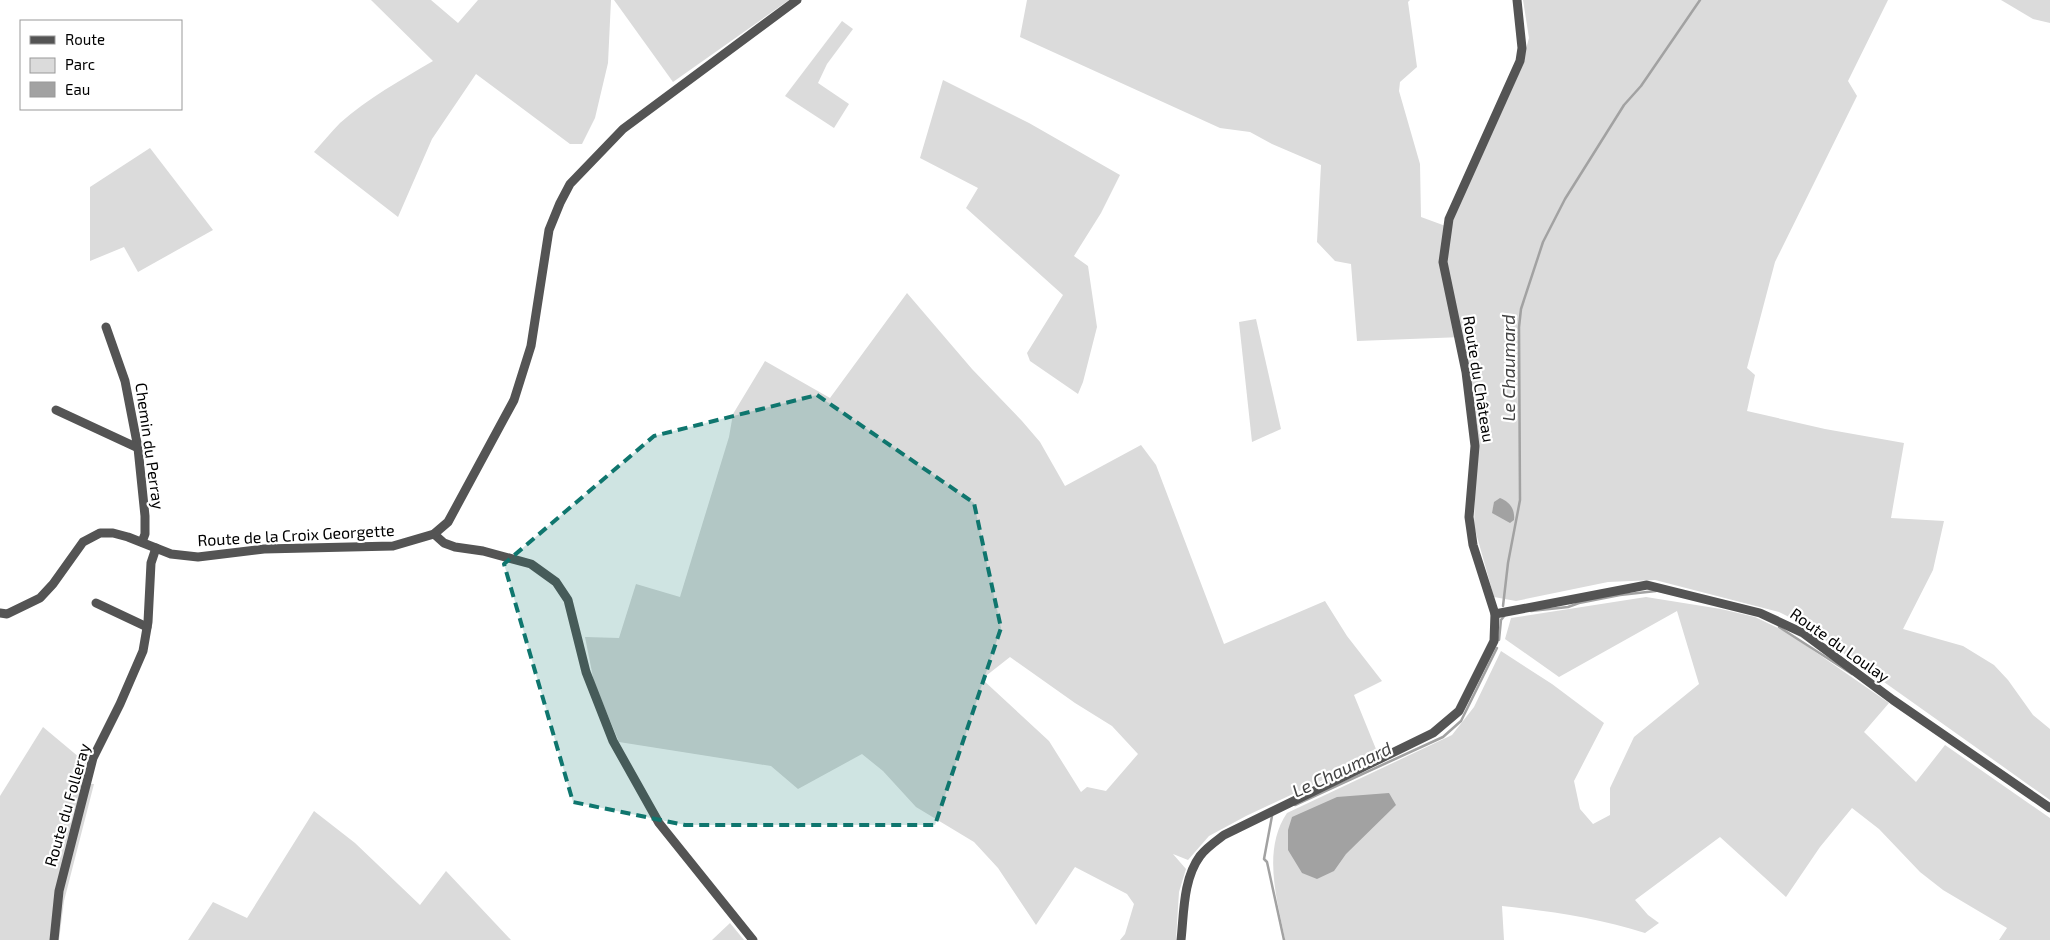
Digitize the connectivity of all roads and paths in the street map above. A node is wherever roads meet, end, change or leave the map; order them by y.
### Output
1 (797, 0) edge
2 (1517, 0) edge
3 (106, 327) dead end
4 (56, 410) dead end
5 (138, 448) junction
6 (434, 534) junction
7 (142, 542) junction
8 (156, 548) junction
9 (96, 603) dead end
10 (0, 613) edge
11 (1495, 614) junction
12 (147, 627) junction
13 (2050, 808) edge
14 (54, 940) edge
15 (753, 940) edge
16 (1181, 940) edge

1 - 6 street, Route de la Croix Georgette
2 - 11 street, Route du Château
3 - 5 street, Chemin du Perray
4 - 5 street
5 - 7 street, Chemin du Perray
6 - 8 street, Route de la Croix Georgette
6 - 15 street
7 - 8 street, Route de la Croix Georgette
7 - 10 street, Route de la Croix Georgette
8 - 12 street, Route du Folleray
9 - 12 street
11 - 13 street, Route du Loulay
11 - 16 street, Route du Château
12 - 14 street, Route du Folleray

